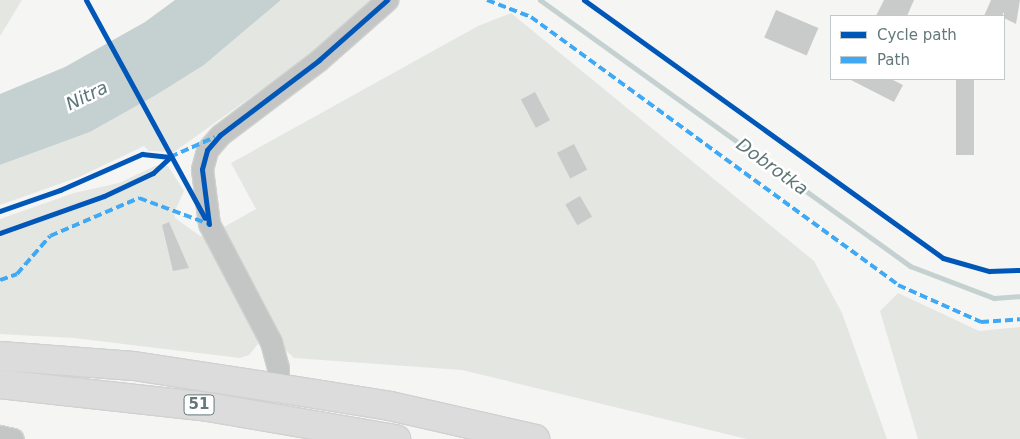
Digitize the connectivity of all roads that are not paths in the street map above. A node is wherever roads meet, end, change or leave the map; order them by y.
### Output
1 (387, 0) edge
2 (0, 356) edge
3 (0, 384) edge
4 (278, 388) junction
5 (0, 436) edge
6 (12, 439) edge
7 (396, 439) edge
8 (535, 439) edge

1 - 4 street
2 - 4 main road, 51
3 - 7 main road, 51
4 - 8 main road, 51
5 - 6 street

